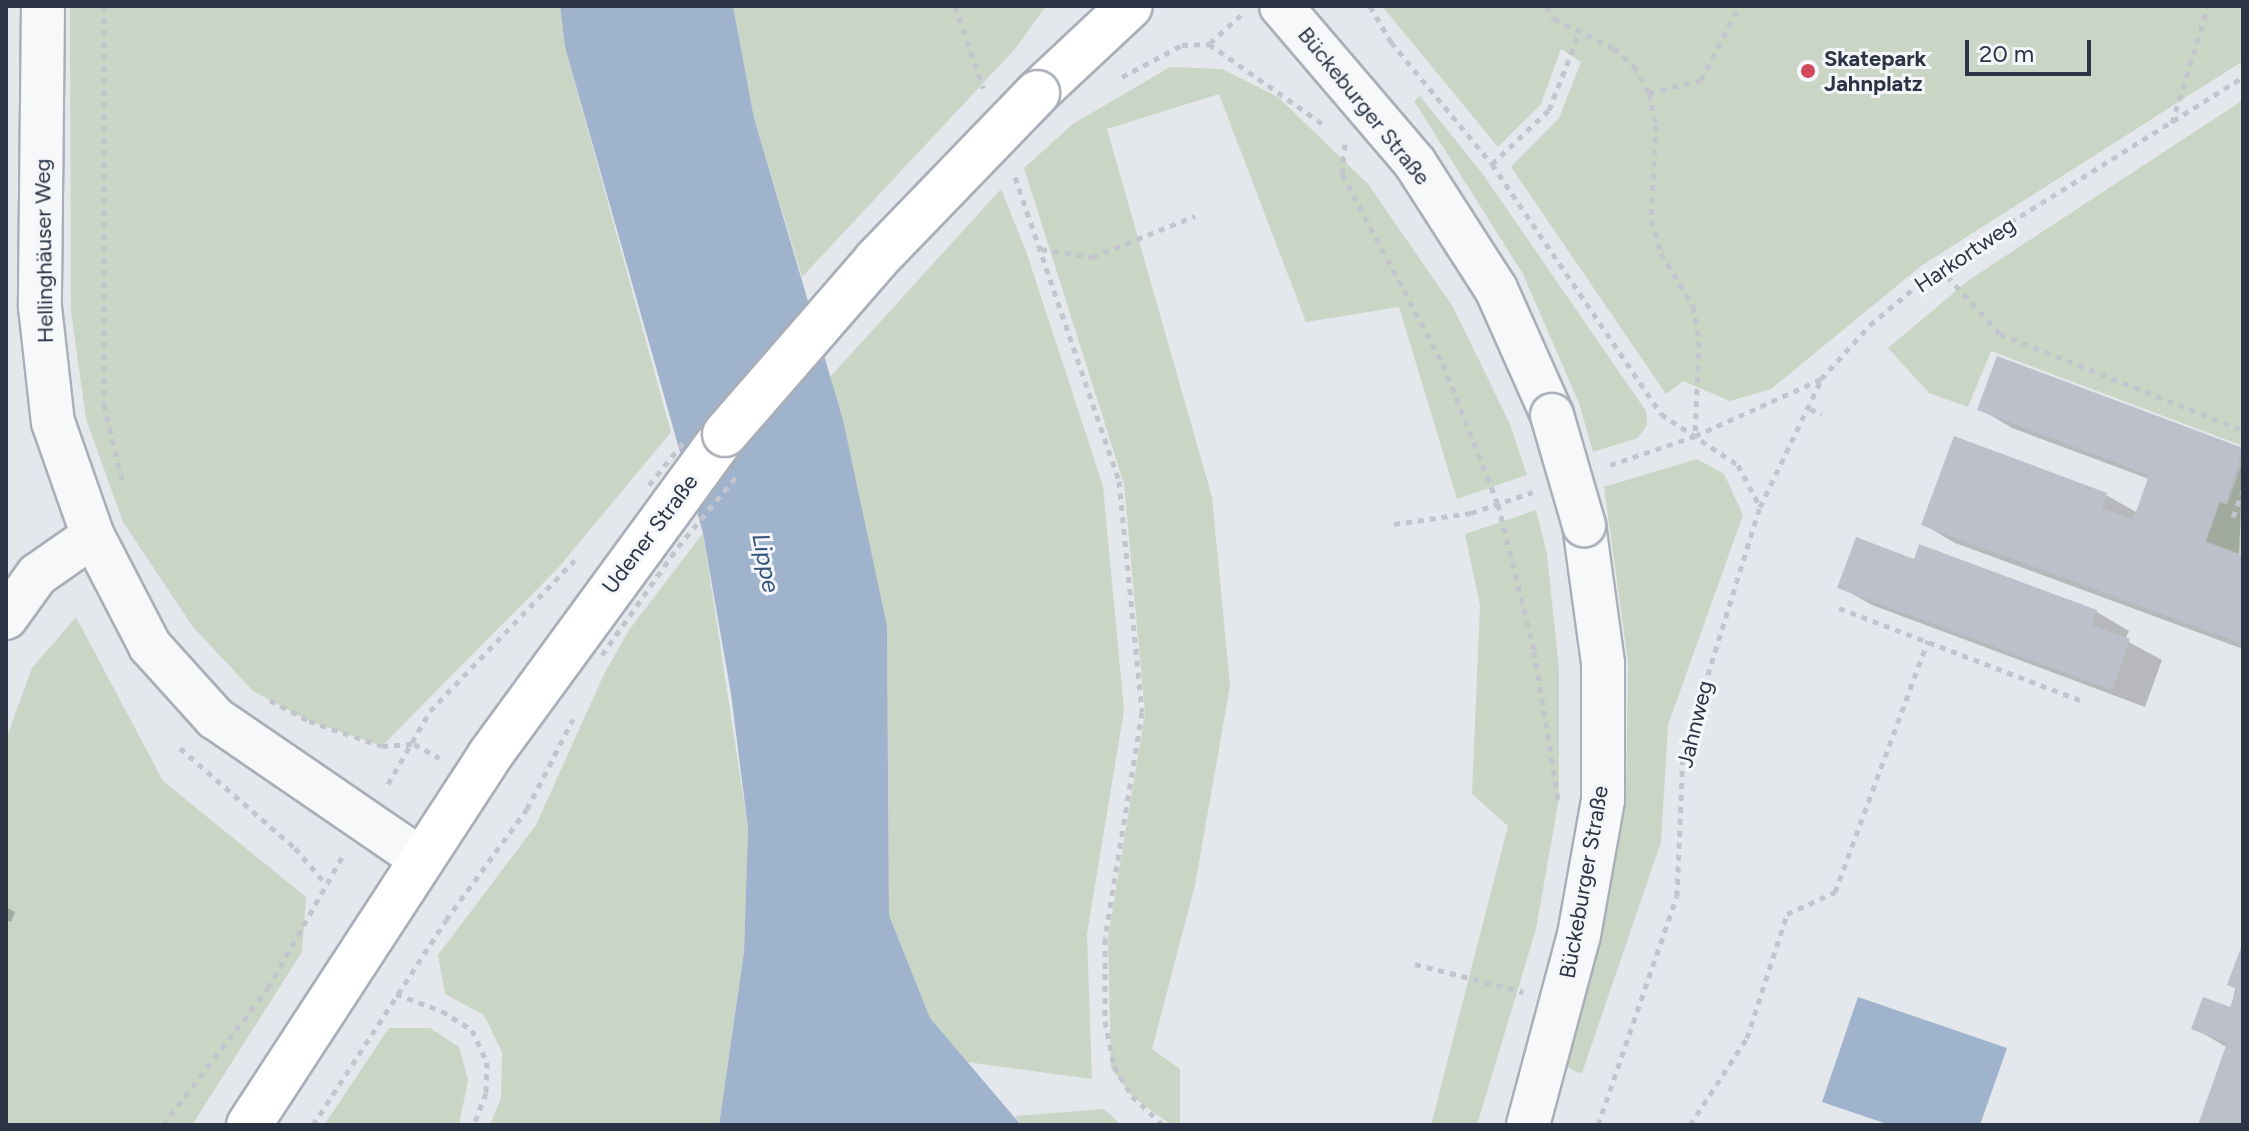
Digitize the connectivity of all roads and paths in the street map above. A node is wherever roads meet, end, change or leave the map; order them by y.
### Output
1 (43, 6) edge
2 (104, 6) edge
3 (955, 6) edge
4 (1130, 6) edge
5 (1251, 6) edge
6 (1281, 6) edge
7 (1370, 6) edge
8 (1546, 6) edge
9 (1739, 6) edge
10 (2208, 6) edge
11 (1579, 33) junction
12 (1209, 44) junction
13 (2243, 77) edge
14 (1112, 84) dead end
15 (984, 93) dead end
16 (1649, 93) junction
17 (2172, 123) junction
18 (1336, 131) dead end
19 (1356, 147) dead end
20 (1010, 164) dead end
21 (1492, 164) junction
22 (24, 205) edge
23 (1195, 216) dead end
24 (1041, 249) junction
25 (1939, 267) junction
26 (1821, 379) junction
27 (1810, 409) junction
28 (1822, 414) dead end
29 (2243, 430) edge
30 (1695, 436) junction
31 (649, 485) dead end
32 (123, 491) dead end
33 (2243, 491) edge
34 (639, 495) dead end
35 (1760, 507) junction
36 (2233, 517) dead end
37 (93, 536) junction
38 (578, 557) dead end
39 (1839, 608) dead end
40 (6, 618) edge
41 (1928, 641) junction
42 (602, 655) dead end
43 (596, 669) dead end
44 (264, 697) dead end
45 (2083, 701) dead end
46 (578, 710) dead end
47 (1561, 810) dead end
48 (422, 860) junction
49 (325, 883) dead end
50 (1415, 964) dead end
51 (346, 975) junction
52 (1516, 990) dead end
53 (398, 995) junction
54 (163, 1125) edge
55 (249, 1125) edge
56 (313, 1125) edge
57 (474, 1125) edge
58 (1163, 1125) edge
59 (1528, 1125) edge
60 (1598, 1125) edge
61 (1690, 1125) edge

1 - 22 street, Hellinghäuser Weg
2 - 32 path
3 - 15 path
4 - 48 main road, Udener Straße, bridge
5 - 12 path
6 - 59 street, Bückeburger Straße, bridge
7 - 21 path
8 - 11 path
9 - 16 path
10 - 17 path
11 - 16 path
11 - 21 path
12 - 14 path
12 - 18 path
13 - 17 path, Harkortweg
16 - 30 path
17 - 25 path, Harkortweg
19 - 47 path
20 - 24 path
21 - 30 path
22 - 37 street, Hellinghäuser Weg
23 - 24 path
24 - 58 path
25 - 26 path, Harkortweg
25 - 29 path
26 - 27 path, Jahnweg
26 - 30 path, Harkortweg
27 - 28 path
27 - 35 path, Jahnweg
30 - 35 path
31 - 34 path
33 - 36 path
35 - 60 path, Jahnweg
37 - 40 street
37 - 48 street, Hellinghäuser Weg
38 - 44 path
39 - 41 path
41 - 45 path
41 - 61 path
42 - 43 path
46 - 53 path
48 - 51 main road, Udener Straße
49 - 54 path
50 - 52 path
51 - 53 path
51 - 55 main road, Udener Straße
53 - 56 path
53 - 57 path

